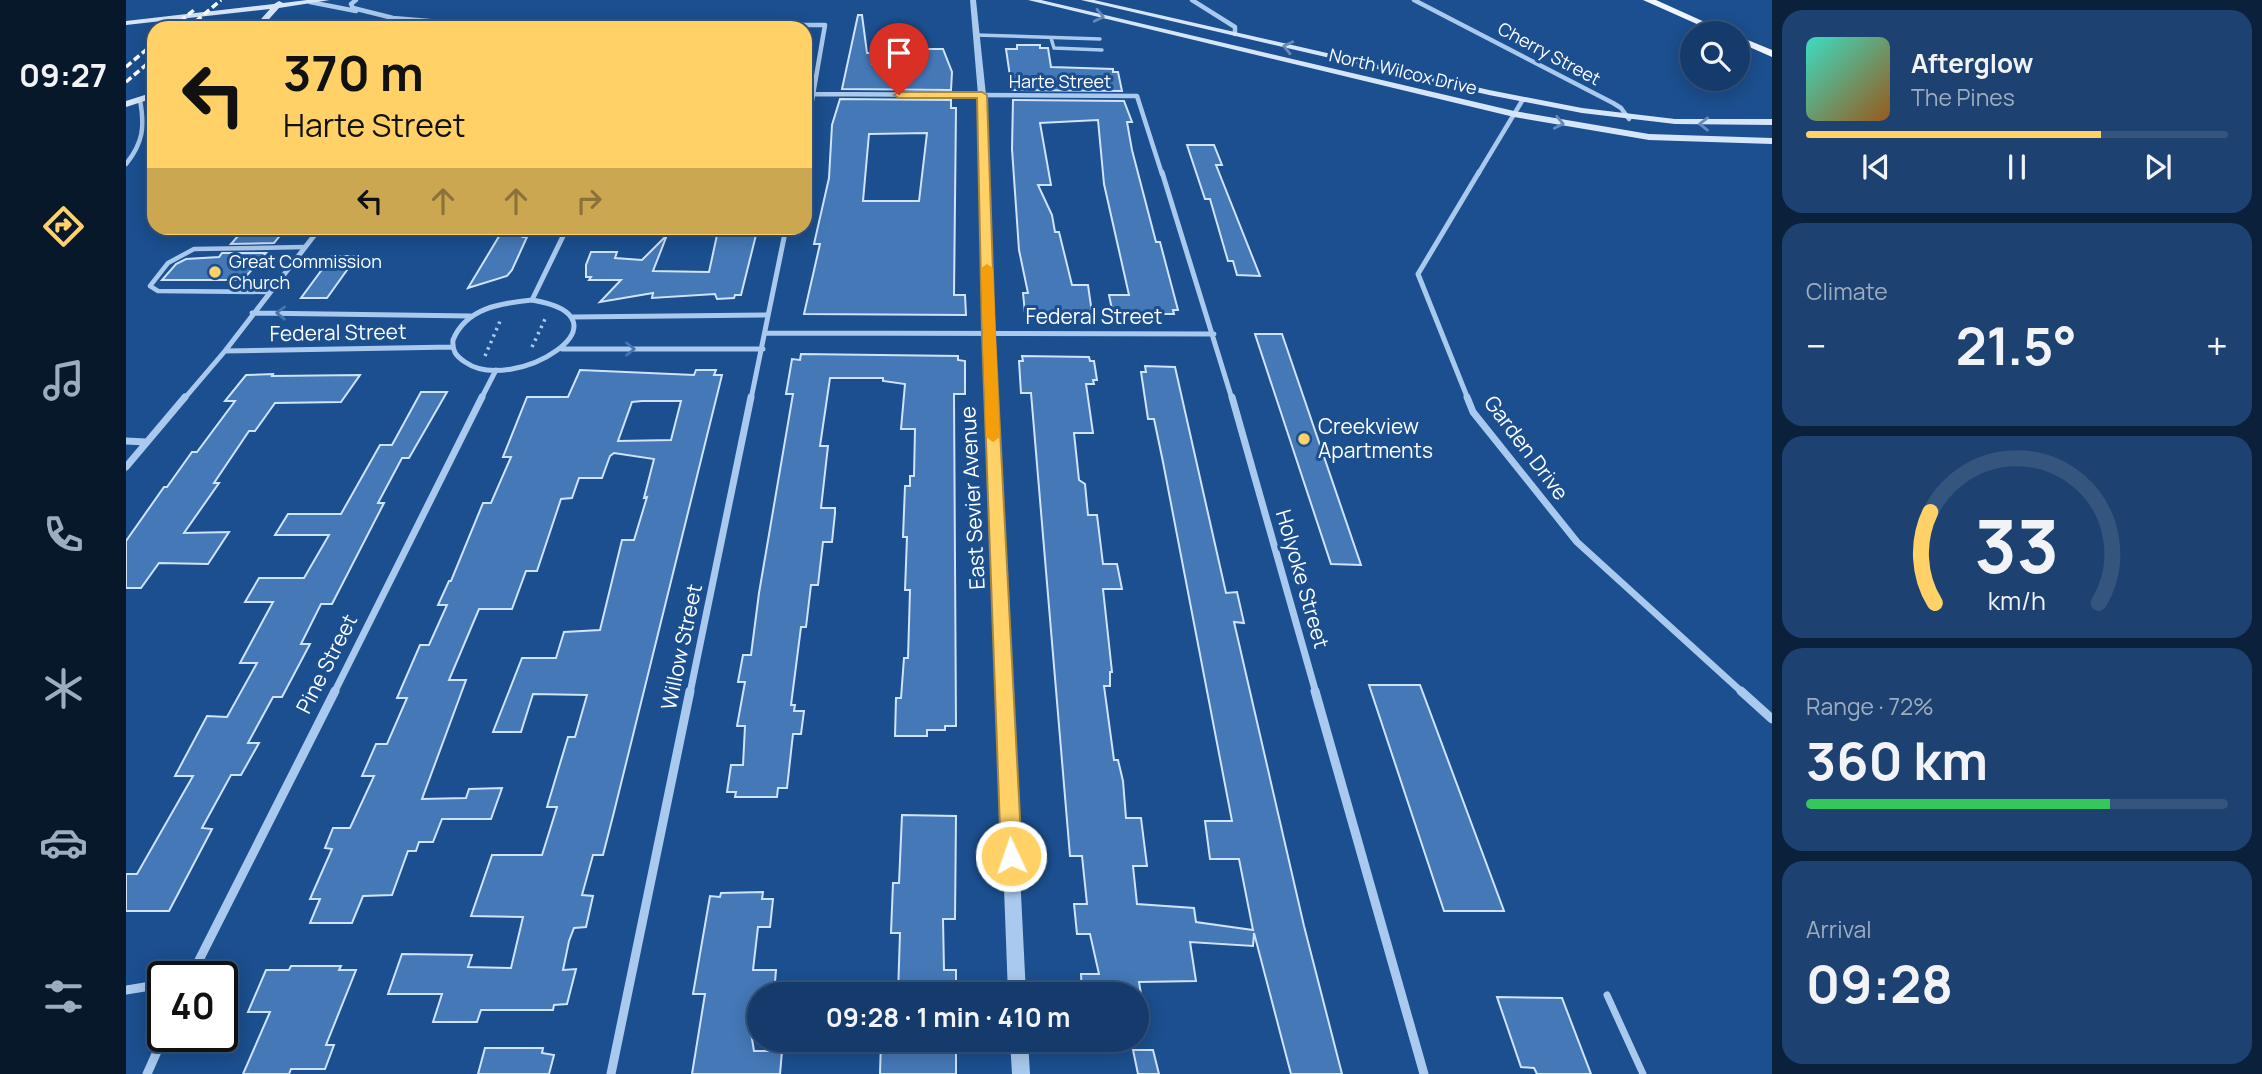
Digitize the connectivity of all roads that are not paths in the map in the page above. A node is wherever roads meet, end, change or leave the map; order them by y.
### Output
1 (243, 0) edge
2 (283, 0) edge
3 (326, 0) edge
4 (356, 0) edge
5 (973, 0) edge
6 (1032, 0) edge
7 (1085, 0) edge
8 (1192, 0) edge
9 (1414, 0) edge
10 (1648, 0) edge
11 (310, 2) junction
12 (276, 6) junction
13 (364, 12) junction
14 (126, 15) edge
15 (263, 21) edge
16 (414, 21) edge
17 (1696, 21) edge
18 (126, 23) edge
19 (812, 25) edge
20 (1235, 34) junction
21 (976, 35) junction
22 (1051, 38) junction
23 (1100, 39) dead end
24 (1750, 44) edge
25 (1222, 45) junction
26 (1102, 50) dead end
27 (1772, 54) edge
28 (815, 94) junction
29 (982, 95) junction
30 (1137, 96) joint
31 (147, 98) edge
32 (140, 100) junction
33 (1522, 101) junction
34 (126, 105) edge
35 (812, 108) edge
36 (1514, 114) junction
37 (1629, 119) junction
38 (1772, 122) edge
39 (1634, 135) junction
40 (1772, 141) edge
41 (126, 164) edge
42 (314, 235) edge
43 (564, 235) edge
44 (784, 235) edge
45 (305, 247) junction
46 (270, 292) junction
47 (532, 300) junction
48 (252, 313) junction
49 (767, 315) junction
50 (472, 316) junction
51 (573, 317) junction
52 (765, 333) junction
53 (988, 333) junction
54 (1214, 334) junction
55 (452, 347) junction
56 (562, 349) junction
57 (763, 349) junction
58 (225, 351) junction
59 (496, 370) junction
60 (126, 441) edge
61 (146, 442) junction
62 (126, 467) edge
63 (1772, 719) edge
64 (199, 961) edge
65 (1016, 982) edge
66 (147, 987) edge
67 (126, 990) edge
68 (1607, 995) dead end
69 (157, 1052) edge
70 (1020, 1052) edge
71 (147, 1074) edge
72 (611, 1074) edge
73 (1021, 1074) edge
74 (1424, 1074) edge
75 (1643, 1074) edge

1 - 14 main road
2 - 12 main road
3 - 11 main road
4 - 13 street
5 - 21 street, East Sevier Avenue
6 -> 25 main road, North Wilcox Drive
7 - 20 main road, North Wilcox Drive
8 - 20 street
9 - 37 street, Cherry Street
10 - 17 main road
11 - 12 main road
11 - 13 street
12 - 15 main road
12 - 18 main road
13 - 16 street
19 - 28 street
20 - 25 main road
33 -> 20 main road, North Wilcox Drive
21 - 22 lane
21 - 29 street, East Sevier Avenue
22 - 23 lane
22 - 26 lane
24 - 27 main road
25 - 36 main road, North Wilcox Drive
28 - 29 street, Harte Street
28 - 35 street
29 - 30 street, Harte Street
29 - 53 street, East Sevier Avenue
30 - 54 street, Holyoke Street
31 - 32 main road
32 - 34 main road
32 - 41 street
33 - 36 street, Garden Drive
33 - 37 main road, North Wilcox Drive
36 -> 39 main road, North Wilcox Drive
36 - 63 street, Garden Drive
38 -> 37 main road, North Wilcox Drive
37 - 39 main road
39 - 40 main road, North Wilcox Drive
42 - 45 street
43 - 47 street
44 - 49 street, Willow Street
45 - 46 street
45 - 46 lane
46 - 48 street
47 - 50 street, Federal Street
47 - 51 street, Federal Street
50 -> 48 street, Federal Street
48 - 58 street
49 - 51 street
49 - 52 street, Willow Street
50 - 55 street
51 - 56 street
52 - 53 street, Federal Street
52 - 57 street, Willow Street
53 - 54 street, Federal Street
53 - 65 street, East Sevier Avenue
54 - 74 street, Holyoke Street
55 - 58 street, Federal Street
55 - 59 street
56 -> 57 street
56 - 59 street
57 - 72 street, Willow Street
58 - 61 street
59 - 64 street, Pine Street
60 - 61 street
61 - 62 street
66 - 67 street
68 - 75 lane
69 - 71 street
70 - 73 street

